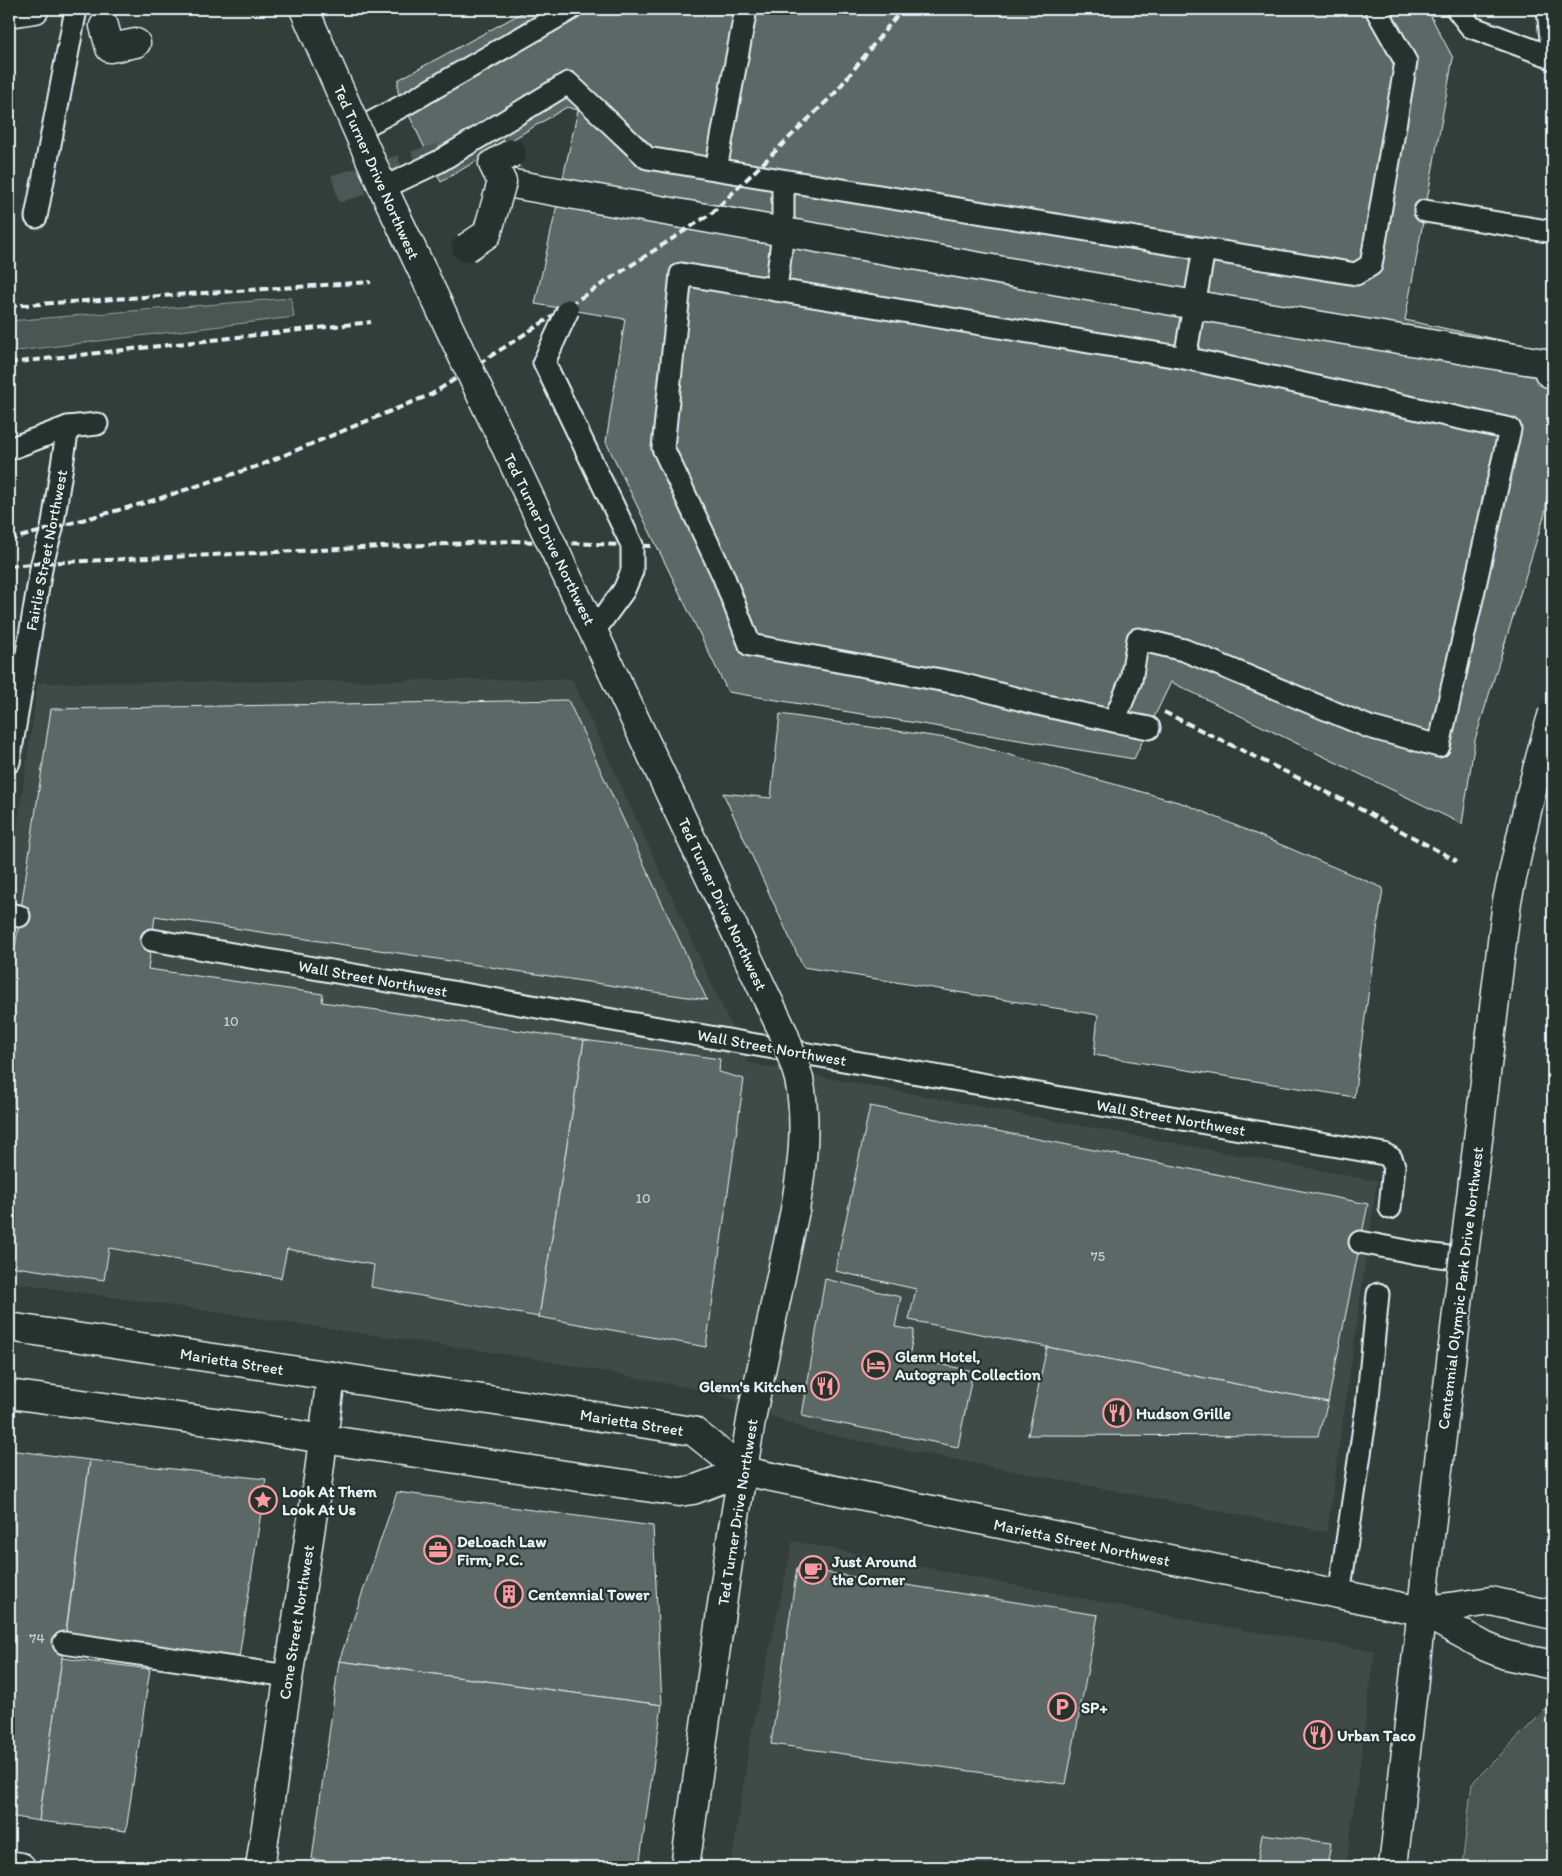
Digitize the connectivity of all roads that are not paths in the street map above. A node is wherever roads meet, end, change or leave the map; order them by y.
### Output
1 (35, 9) edge
2 (76, 9) edge
3 (304, 9) edge
4 (571, 9) edge
5 (746, 9) edge
6 (1376, 9) edge
7 (1457, 9) edge
8 (1548, 9) edge
9 (9, 13) edge
10 (104, 26) dead end
11 (136, 43) dead end
12 (1553, 58) edge
13 (357, 130) junction
14 (512, 153) dead end
15 (716, 170) junction
16 (783, 180) junction
17 (502, 182) junction
18 (383, 188) junction
19 (1425, 211) dead end
20 (36, 217) dead end
21 (783, 232) junction
22 (1553, 232) edge
23 (466, 248) dead end
24 (1204, 249) junction
25 (776, 290) junction
26 (1195, 305) junction
27 (568, 310) dead end
28 (1185, 358) junction
29 (1553, 374) edge
30 (97, 424) dead end
31 (68, 427) junction
32 (9, 449) edge
33 (594, 631) junction
34 (15, 687) edge
35 (1553, 712) edge
36 (1114, 721) junction
37 (1149, 728) dead end
38 (9, 762) edge
39 (152, 940) dead end
40 (1390, 1208) dead end
41 (1360, 1242) dead end
42 (1464, 1259) junction
43 (1378, 1294) dead end
44 (9, 1327) edge
45 (331, 1376) junction
46 (9, 1394) edge
47 (323, 1439) junction
48 (743, 1470) junction
49 (1339, 1595) junction
50 (1421, 1611) junction
51 (1553, 1616) edge
52 (64, 1643) dead end
53 (1553, 1665) edge
54 (288, 1676) junction
55 (9, 1865) edge
56 (21, 1867) edge
57 (260, 1867) edge
58 (685, 1867) edge
59 (1393, 1867) edge

1 - 9 street
2 - 20 lane
3 - 13 street, Ted Turner Drive Northwest, bridge
4 - 13 lane
5 - 15 lane
6 - 24 lane
7 - 12 lane
8 - 12 lane
10 - 11 street
13 - 18 street, Ted Turner Drive Northwest, bridge
14 - 17 street, bridge
15 - 16 lane
15 - 18 lane, bridge
16 - 21 lane
16 - 24 lane
17 - 21 street
17 - 23 street, bridge
18 - 33 street, Ted Turner Drive Northwest, bridge
19 - 22 lane
21 - 25 lane
21 - 26 street
24 - 26 lane
25 - 28 lane
25 - 36 lane
26 - 28 lane
26 - 29 street
27 - 33 lane, bridge
28 - 36 lane
30 - 31 lane
31 - 32 lane
31 - 34 lane, Fairlie Street Northwest
33 - 48 street, Ted Turner Drive Northwest, bridge
34 - 38 lane, Fairlie Street Northwest
35 - 42 street, Centennial Olympic Park Drive Northwest, bridge
36 - 37 lane
39 - 40 lane, Wall Street Northwest
41 - 42 lane
42 - 50 street, Centennial Olympic Park Drive Northwest, bridge
43 - 49 lane
44 - 45 street, Marietta Street
45 - 47 street, Cone Street Northwest
45 - 48 street, Marietta Street
46 - 47 street
47 - 48 street
47 - 54 street, Cone Street Northwest
48 - 49 street, Marietta Street Northwest
48 - 58 street, Ted Turner Drive Northwest
49 - 50 street, Marietta Street Northwest
50 - 51 street, Marietta Street Northwest
50 - 53 street, Marietta Street Northwest
50 - 59 street, Centennial Olympic Park Drive Northwest
52 - 54 lane
54 - 57 street, Cone Street Northwest
55 - 56 street

